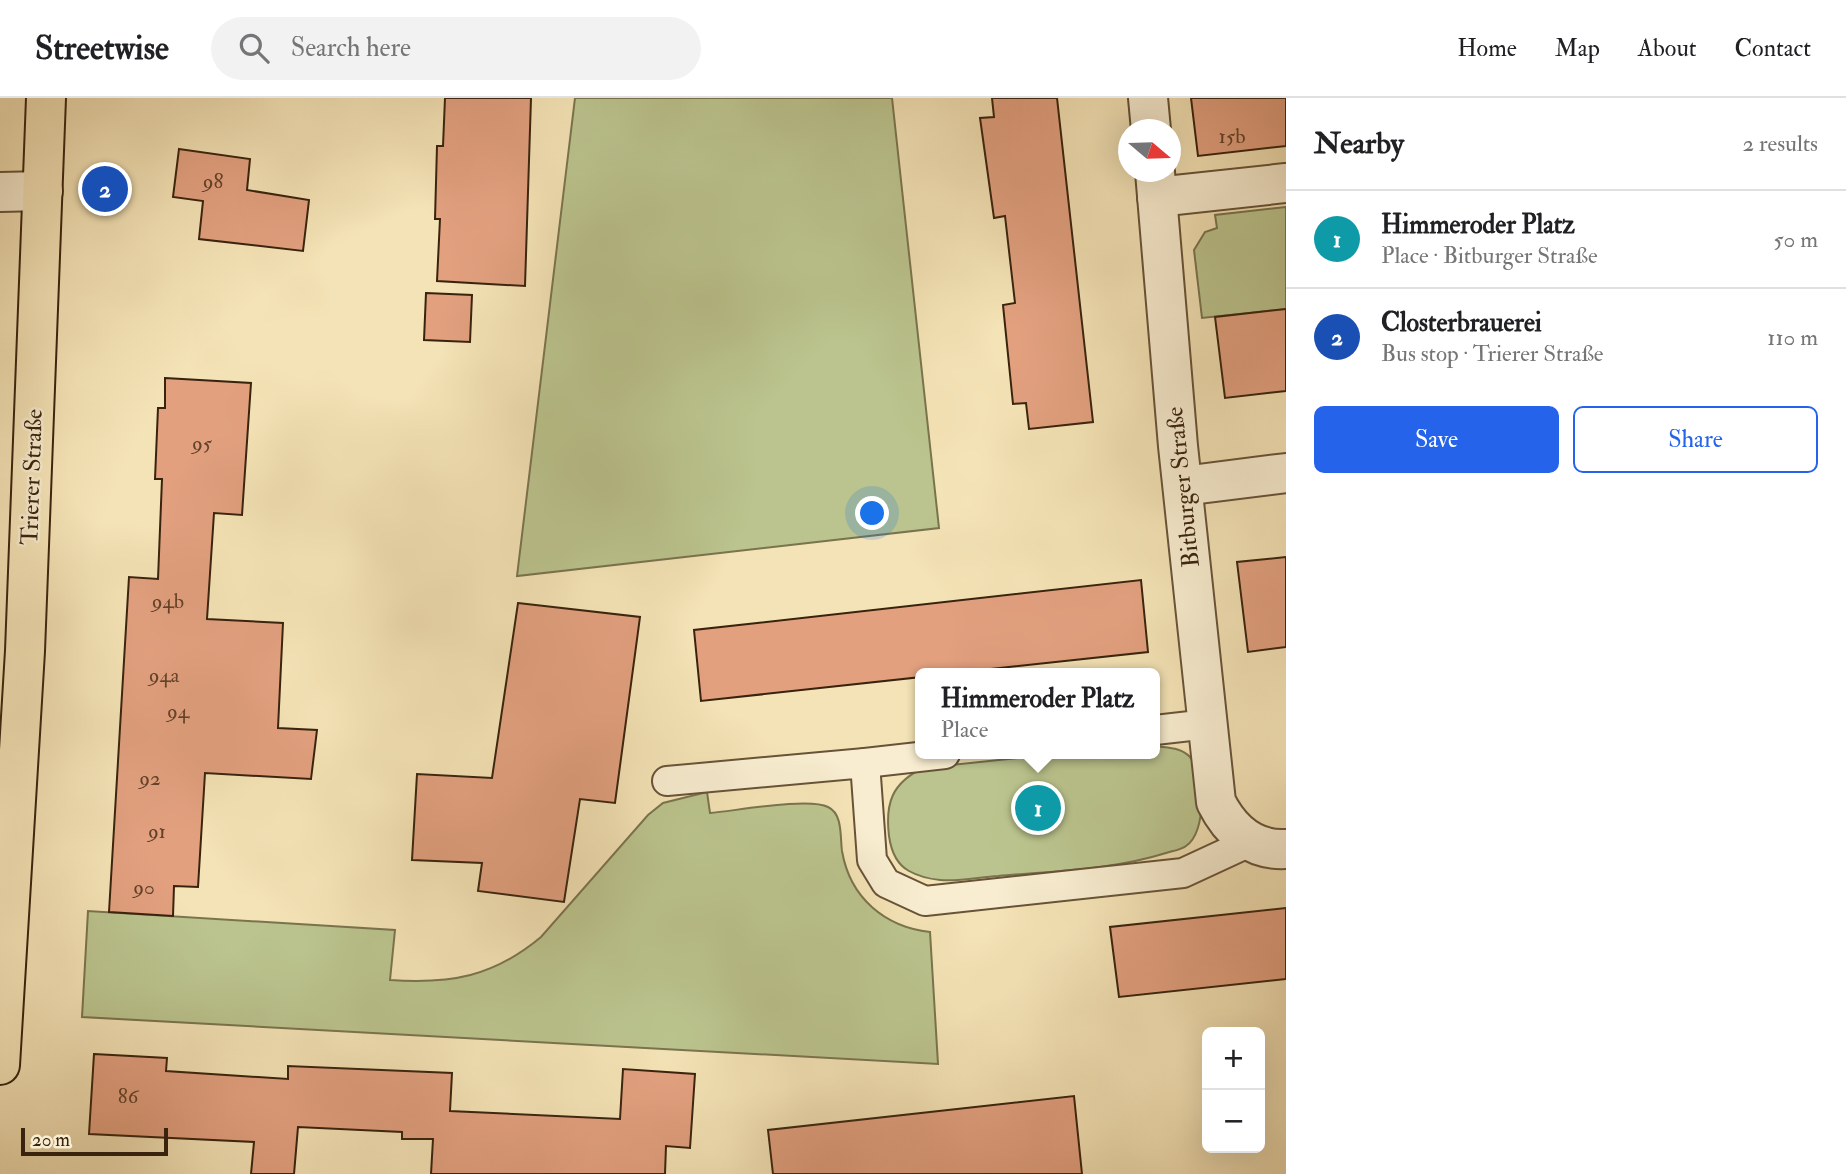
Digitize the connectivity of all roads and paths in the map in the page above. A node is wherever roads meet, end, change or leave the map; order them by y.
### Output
1 (46, 98) edge
2 (1148, 98) edge
3 (1150, 119) edge
4 (1286, 183) edge
5 (1156, 184) edge
6 (43, 191) junction
7 (0, 192) edge
8 (1286, 473) edge
9 (1183, 486) junction
10 (1208, 724) junction
11 (1160, 729) edge
12 (915, 757) edge
13 (865, 763) junction
14 (667, 781) dead end
15 (1268, 845) edge
16 (0, 1065) edge

1 - 6 main road, Trierer Straße
2 - 3 street
4 - 5 street
5 - 9 street, Bitburger Straße
6 - 7 street
6 - 16 main road, Trierer Straße
8 - 9 street
9 - 10 street, Bitburger Straße
10 - 11 lane
10 - 15 street, Bitburger Straße
12 - 13 lane
13 - 14 lane
13 - 15 lane

